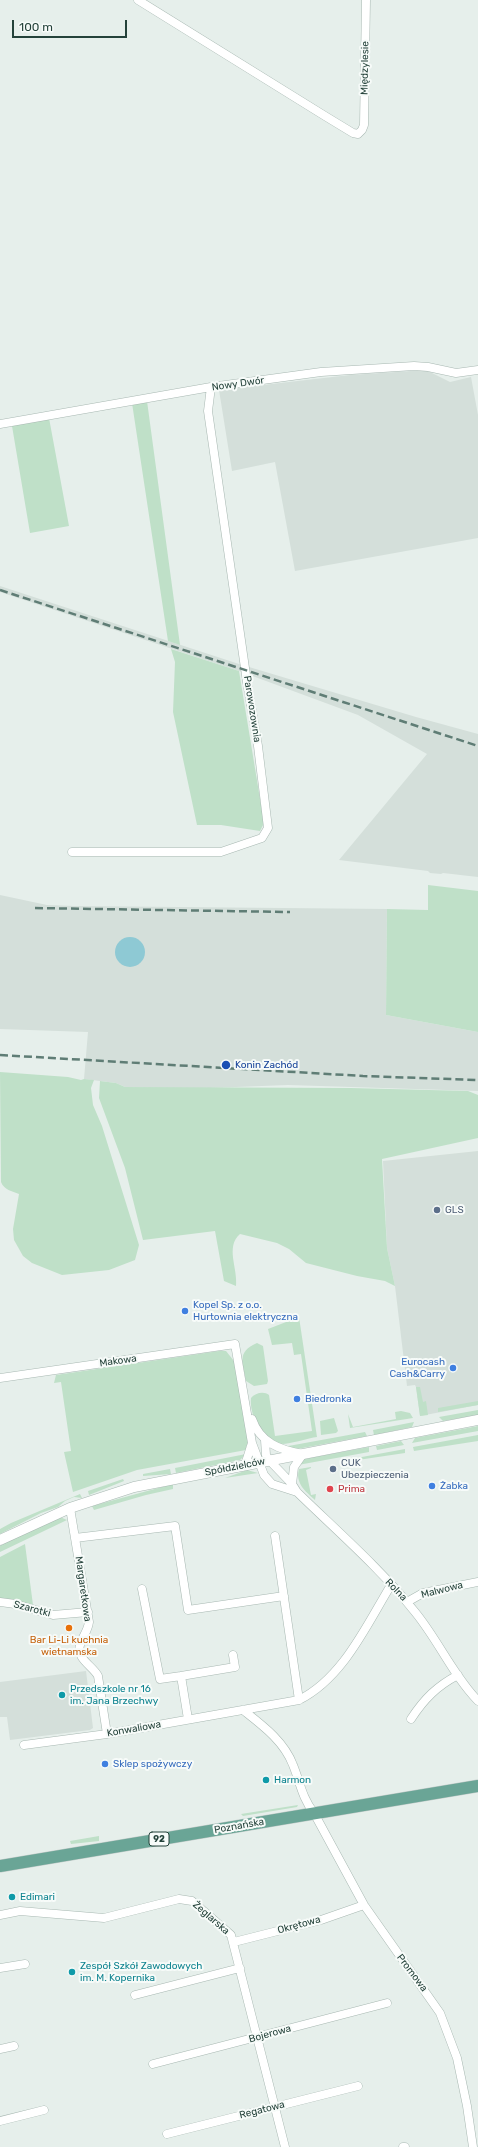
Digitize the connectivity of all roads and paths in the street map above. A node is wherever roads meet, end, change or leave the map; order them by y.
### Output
1 (138, 0) edge
2 (366, 0) edge
3 (478, 370) edge
4 (211, 387) junction
5 (0, 424) edge
6 (72, 852) dead end
7 (0, 1378) edge
8 (246, 1402) junction
9 (478, 1420) edge
10 (265, 1440) junction
11 (252, 1442) junction
12 (303, 1454) junction
13 (264, 1461) junction
14 (245, 1465) junction
15 (292, 1484) junction
16 (297, 1492) junction
17 (70, 1508) junction
18 (275, 1536) dead end
19 (76, 1538) junction
20 (0, 1540) edge
21 (478, 1582) edge
22 (391, 1585) junction
23 (142, 1589) dead end
24 (284, 1596) junction
25 (0, 1602) edge
26 (407, 1602) junction
27 (88, 1612) junction
28 (233, 1656) dead end
29 (458, 1675) junction
30 (181, 1676) junction
31 (299, 1700) junction
32 (478, 1701) edge
33 (243, 1710) junction
34 (188, 1719) junction
35 (410, 1719) dead end
36 (107, 1734) junction
37 (24, 1745) dead end
38 (478, 1786) edge
39 (314, 1813) junction
40 (0, 1866) edge
41 (364, 1905) junction
42 (0, 1915) edge
43 (234, 1942) junction
44 (25, 1964) dead end
45 (0, 1968) edge
46 (240, 1968) junction
47 (135, 1995) dead end
48 (387, 2003) dead end
49 (257, 2038) junction
50 (14, 2046) dead end
51 (0, 2049) edge
52 (153, 2064) dead end
53 (358, 2086) dead end
54 (274, 2107) junction
55 (44, 2110) dead end
56 (0, 2121) edge
57 (167, 2134) dead end
58 (285, 2147) edge
59 (473, 2147) edge

1 - 2 street, Międzylesie
3 - 4 street, Nowy Dwór
4 - 5 street, Nowy Dwór
4 - 6 street, Parowozownia
7 - 8 street, Makowa
8 - 10 street
8 - 11 street
9 - 12 street, Spółdzielców
10 - 12 street
10 - 13 street
11 - 13 street
11 - 14 street
12 - 13 street, Spółdzielców
12 - 15 street
13 - 14 street, Spółdzielców
13 - 15 street, Rolna
13 - 16 street, Rolna
14 - 17 street, Spółdzielców
15 - 16 street, Rolna
16 - 22 street, Rolna
17 - 19 street, Margaretkowa
17 - 20 street, Spółdzielców
18 - 24 street
19 - 24 street
19 - 27 street, Margaretkowa
21 - 26 street, Malwowa
22 - 26 street, Rolna
22 - 31 street, Konwaliowa
23 - 30 street
24 - 31 street
25 - 27 street, Szarotki
26 - 29 street, Rolna
27 - 36 street, Margaretkowa
28 - 30 street
29 - 32 street, Rolna
29 - 35 street
30 - 34 street
31 - 33 street, Konwaliowa
33 - 34 street, Konwaliowa
33 - 39 street
34 - 36 street, Konwaliowa
36 - 37 street, Konwaliowa
38 - 39 main road, Poznańska / 92
39 - 40 main road, Poznańska / 92
39 - 41 street, Promowa
41 - 43 street, Okrętowa
41 - 59 street, Promowa
42 - 43 street, Żeglarska
43 - 46 street, Żeglarska
44 - 45 street
46 - 47 street
46 - 49 street, Żeglarska
48 - 49 street, Bojerowa
49 - 52 street, Bojerowa
49 - 54 street, Żeglarska
50 - 51 street
53 - 54 street, Regatowa
54 - 57 street, Regatowa
54 - 58 street, Żeglarska
55 - 56 street

